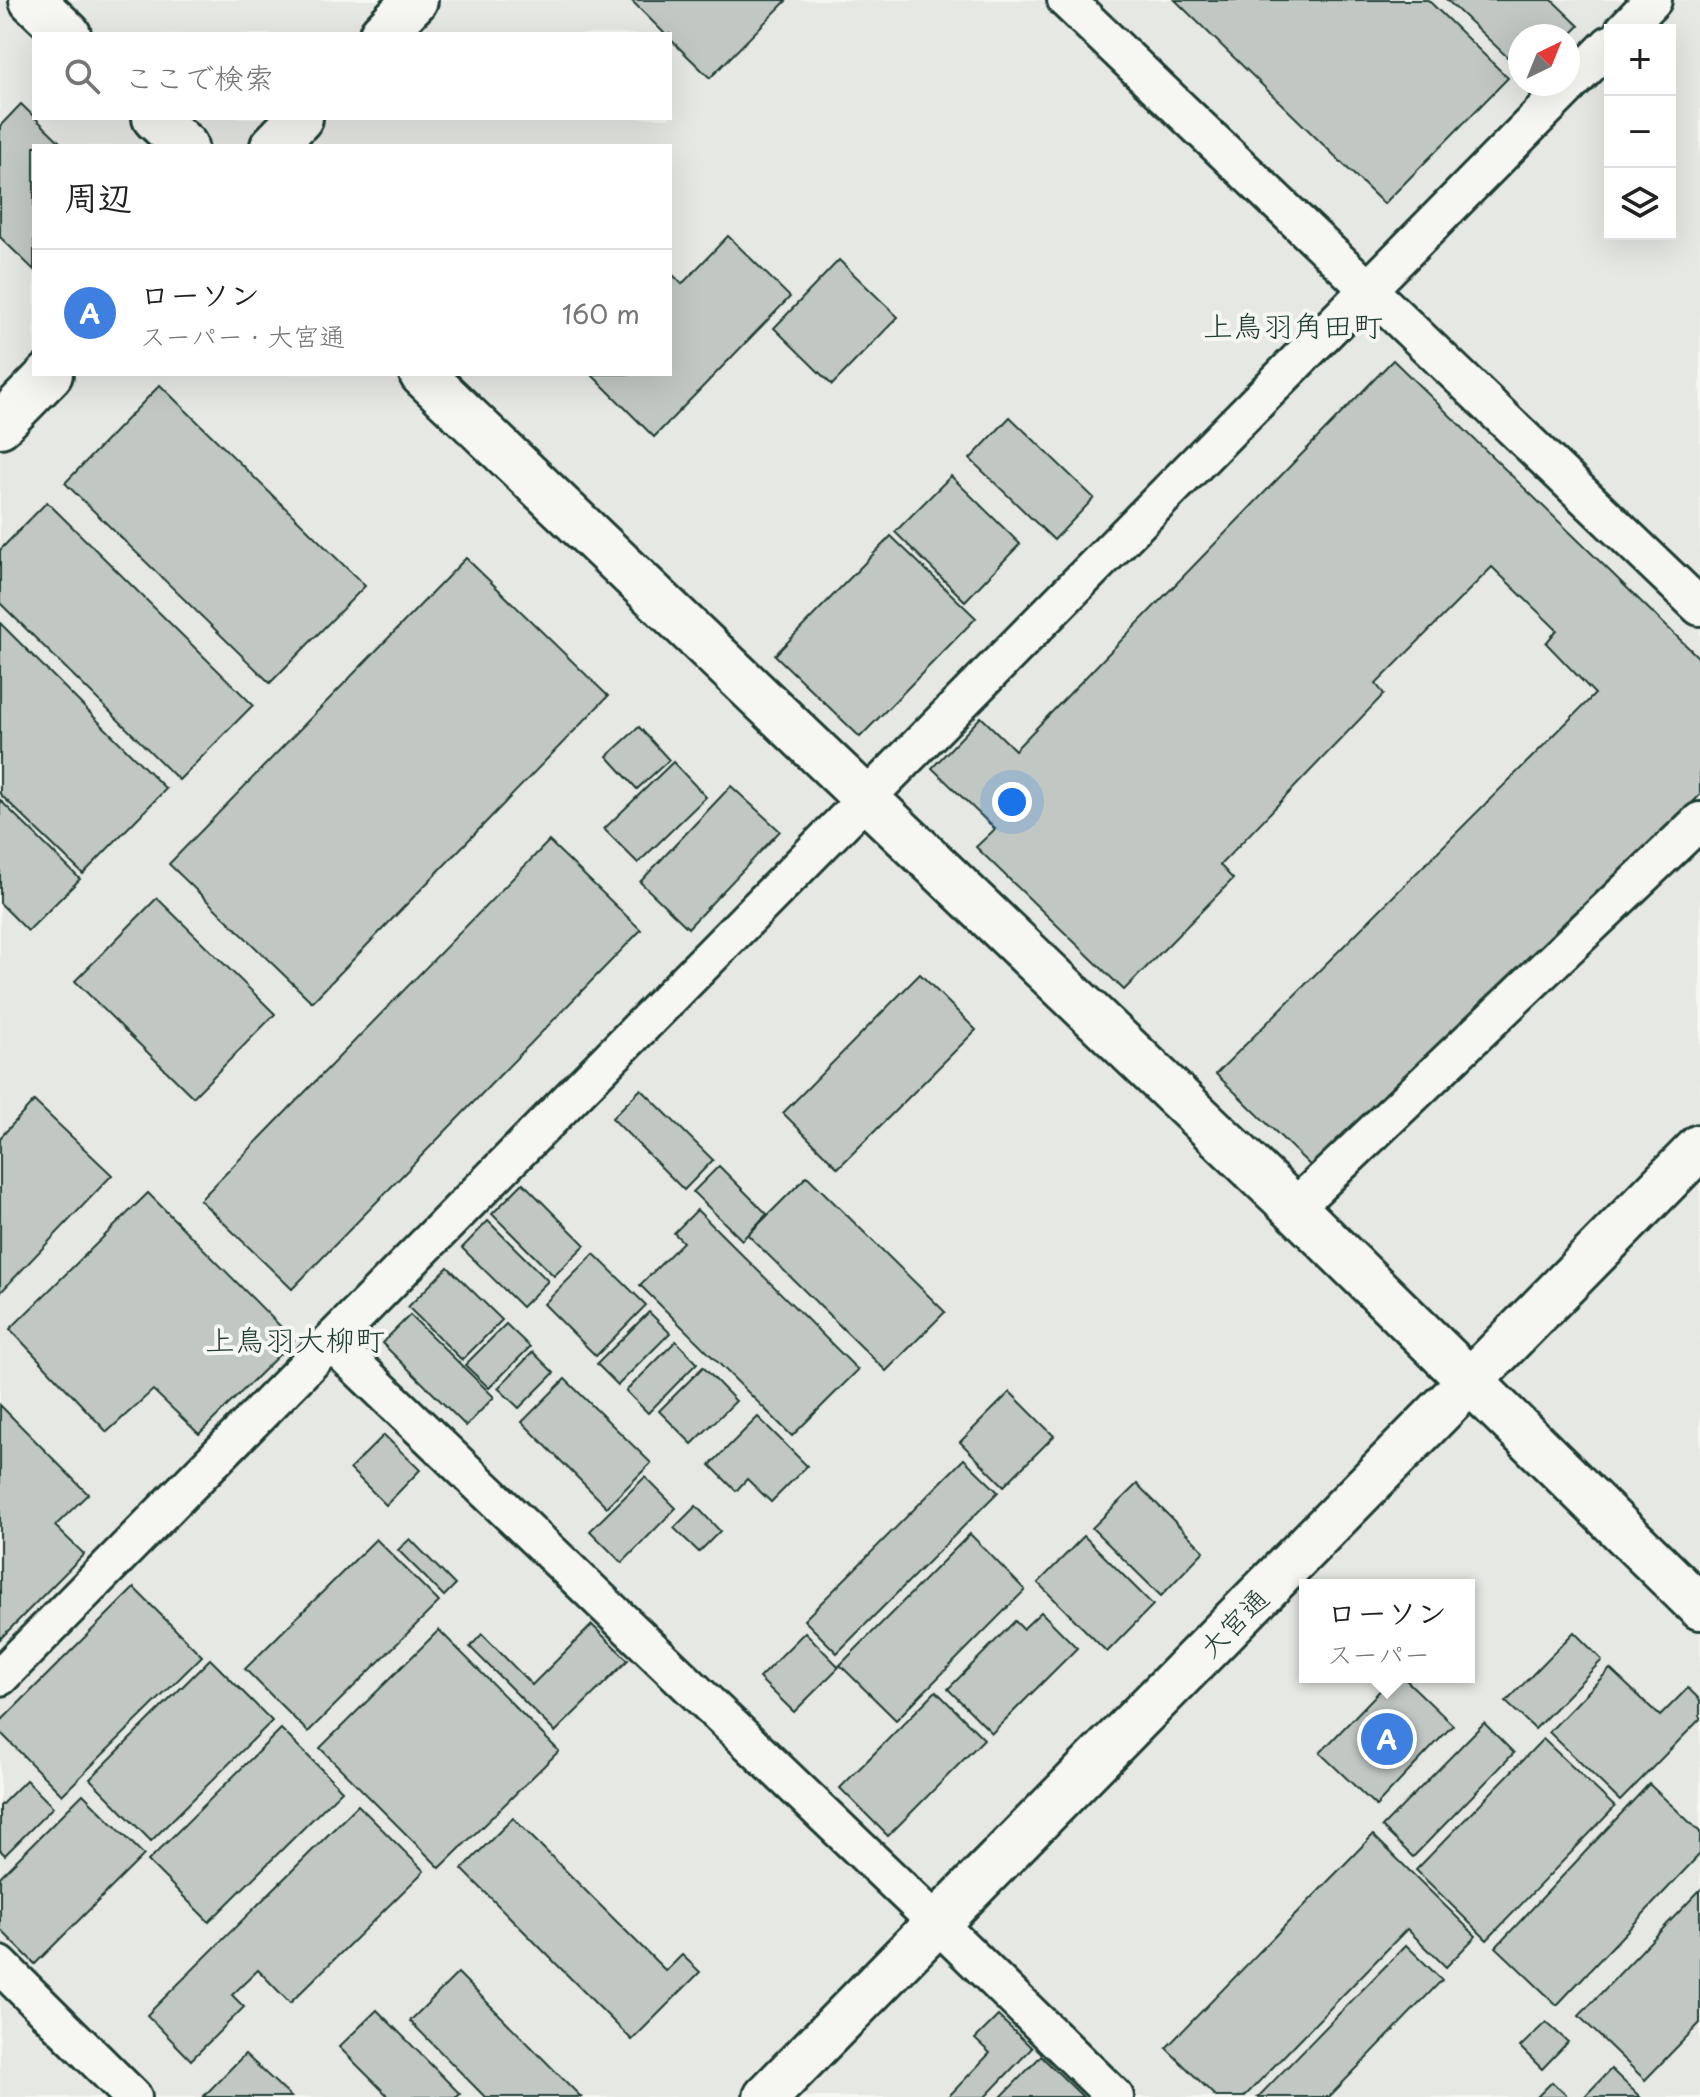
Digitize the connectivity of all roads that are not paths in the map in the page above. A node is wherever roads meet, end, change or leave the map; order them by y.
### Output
1 (32, 0) edge
2 (415, 0) edge
3 (1066, 0) edge
4 (1653, 0) edge
5 (1630, 24) edge
6 (66, 32) edge
7 (384, 32) edge
8 (1604, 50) edge
9 (157, 120) edge
10 (298, 120) edge
11 (183, 144) edge
12 (275, 144) edge
13 (1368, 291) junction
14 (48, 376) edge
15 (424, 376) edge
16 (0, 425) edge
17 (1700, 607) edge
18 (864, 799) junction
19 (1700, 821) edge
20 (1700, 1147) edge
21 (1294, 1208) junction
22 (332, 1343) junction
23 (1468, 1383) junction
24 (1700, 1607) edge
25 (0, 1677) edge
26 (937, 1923) junction
27 (0, 1965) edge
28 (133, 2097) edge
29 (766, 2097) edge
30 (1115, 2097) edge

1 - 6 main road
2 - 7 main road
3 - 13 street
4 - 5 street
8 - 13 street
9 - 11 main road
10 - 12 main road
13 - 17 street
13 - 18 street
14 - 16 main road
15 - 18 main road
18 - 21 main road
18 - 22 street
19 - 21 street
20 - 23 main road, 大宮通
21 - 23 main road
22 - 25 street
22 - 26 street
23 - 24 main road
23 - 26 main road, 大宮通
26 - 29 main road, 大宮通
26 - 30 street
27 - 28 street

